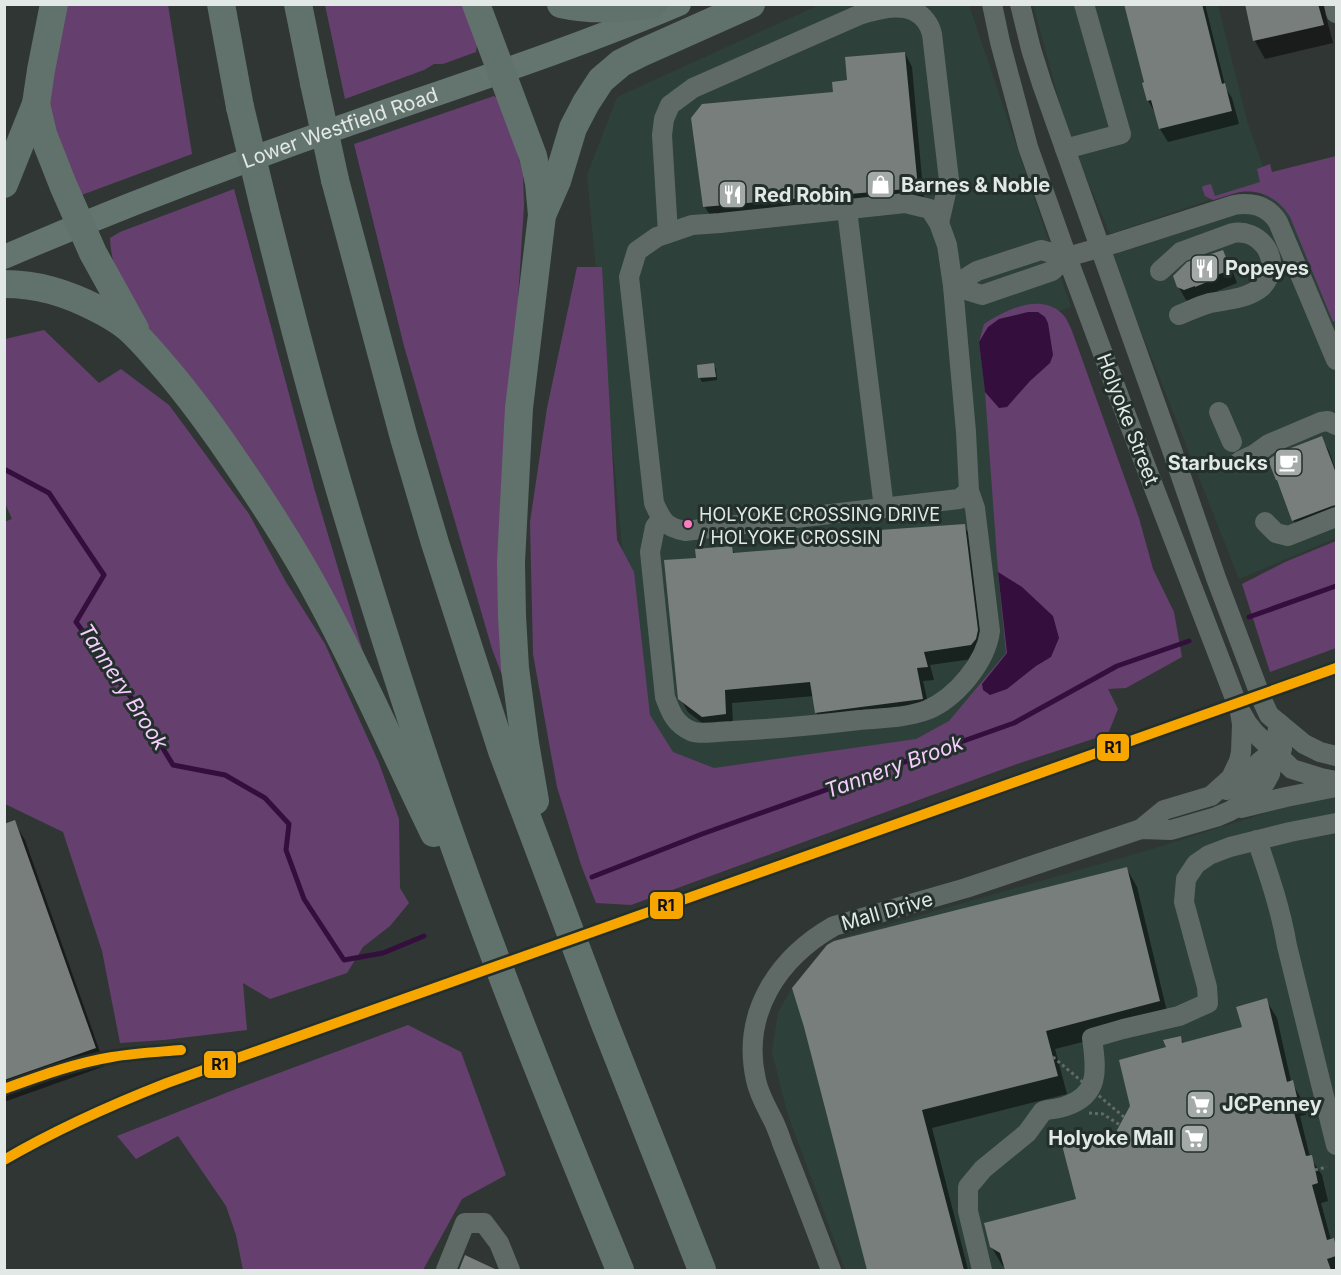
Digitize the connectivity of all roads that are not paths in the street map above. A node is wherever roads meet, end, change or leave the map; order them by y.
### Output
1 (54, 4) edge
2 (221, 4) edge
3 (298, 4) edge
4 (476, 4) edge
5 (561, 4) edge
6 (653, 4) edge
7 (679, 4) edge
8 (751, 4) edge
9 (984, 4) edge
10 (992, 4) edge
11 (1020, 4) edge
12 (1084, 4) edge
13 (1334, 4) edge
14 (1336, 13) edge
15 (1000, 42) junction
16 (502, 72) junction
17 (36, 104) junction
18 (1065, 149) junction
19 (4, 184) edge
20 (847, 210) junction
21 (542, 215) junction
22 (939, 223) junction
23 (81, 224) junction
24 (668, 233) junction
25 (1101, 247) junction
26 (4, 257) edge
27 (1067, 257) junction
28 (1166, 265) dead end
29 (4, 284) edge
30 (953, 286) junction
31 (1177, 312) dead end
32 (146, 346) junction
33 (1336, 360) edge
34 (1219, 412) dead end
35 (1336, 425) edge
36 (1232, 442) dead end
37 (1336, 442) edge
38 (969, 491) junction
39 (884, 508) junction
40 (1336, 517) edge
41 (661, 519) junction
42 (1265, 522) dead end
43 (1336, 525) edge
44 (1277, 550) dead end
45 (1239, 710) junction
46 (1279, 723) junction
47 (1304, 744) junction
48 (1274, 751) junction
49 (1336, 756) edge
50 (1336, 781) edge
51 (1336, 787) edge
52 (1210, 796) junction
53 (1230, 811) junction
54 (1336, 823) edge
55 (1141, 829) junction
56 (1257, 840) junction
57 (557, 897) junction
58 (496, 958) junction
59 (1336, 1145) edge
60 (446, 1270) edge
61 (510, 1270) edge
62 (620, 1270) edge
63 (702, 1270) edge
64 (831, 1270) edge
65 (982, 1270) edge

1 - 17 highway
2 - 58 highway, bridge
3 - 57 highway, bridge
4 - 16 highway
5 - 6 highway
7 - 16 main road, Lower Westfield Road
8 - 21 highway
9 - 15 street
10 - 15 street, Holyoke Street
11 - 18 street, Holyoke Street
12 - 18 street
13 - 14 street
15 - 27 street, Holyoke Street
16 - 21 highway
16 - 23 main road, Lower Westfield Road
17 - 19 highway
17 - 23 highway
18 - 25 street, Holyoke Street
20 - 22 street
20 - 24 street
20 - 39 street
21 - 57 highway
22 - 24 street
22 - 30 street
23 - 26 main road, Lower Westfield Road
23 - 32 highway
24 - 41 street
25 - 27 street
25 - 33 street
25 - 46 street, Holyoke Street
27 - 30 street
27 - 45 street, Holyoke Street
28 - 31 street
29 - 32 highway
30 - 38 street
32 - 58 highway
34 - 36 street
35 - 37 street
38 - 39 street
38 - 41 street
39 - 41 street
40 - 42 street
43 - 44 street
45 - 48 street, Holyoke Street
45 - 52 street, Mall Drive
46 - 47 street, Holyoke Street
46 - 48 street, Mall Drive
47 - 48 street
47 - 49 street, Holyoke Street
48 - 50 street, Holyoke Street
48 - 52 street
48 - 53 street, Mall Drive
51 - 53 street
52 - 55 street, Mall Drive
53 - 55 street, Mall Drive
54 - 56 street
55 - 64 street, Mall Drive
56 - 59 street
56 - 65 street
57 - 63 highway
58 - 62 highway
60 - 61 street

